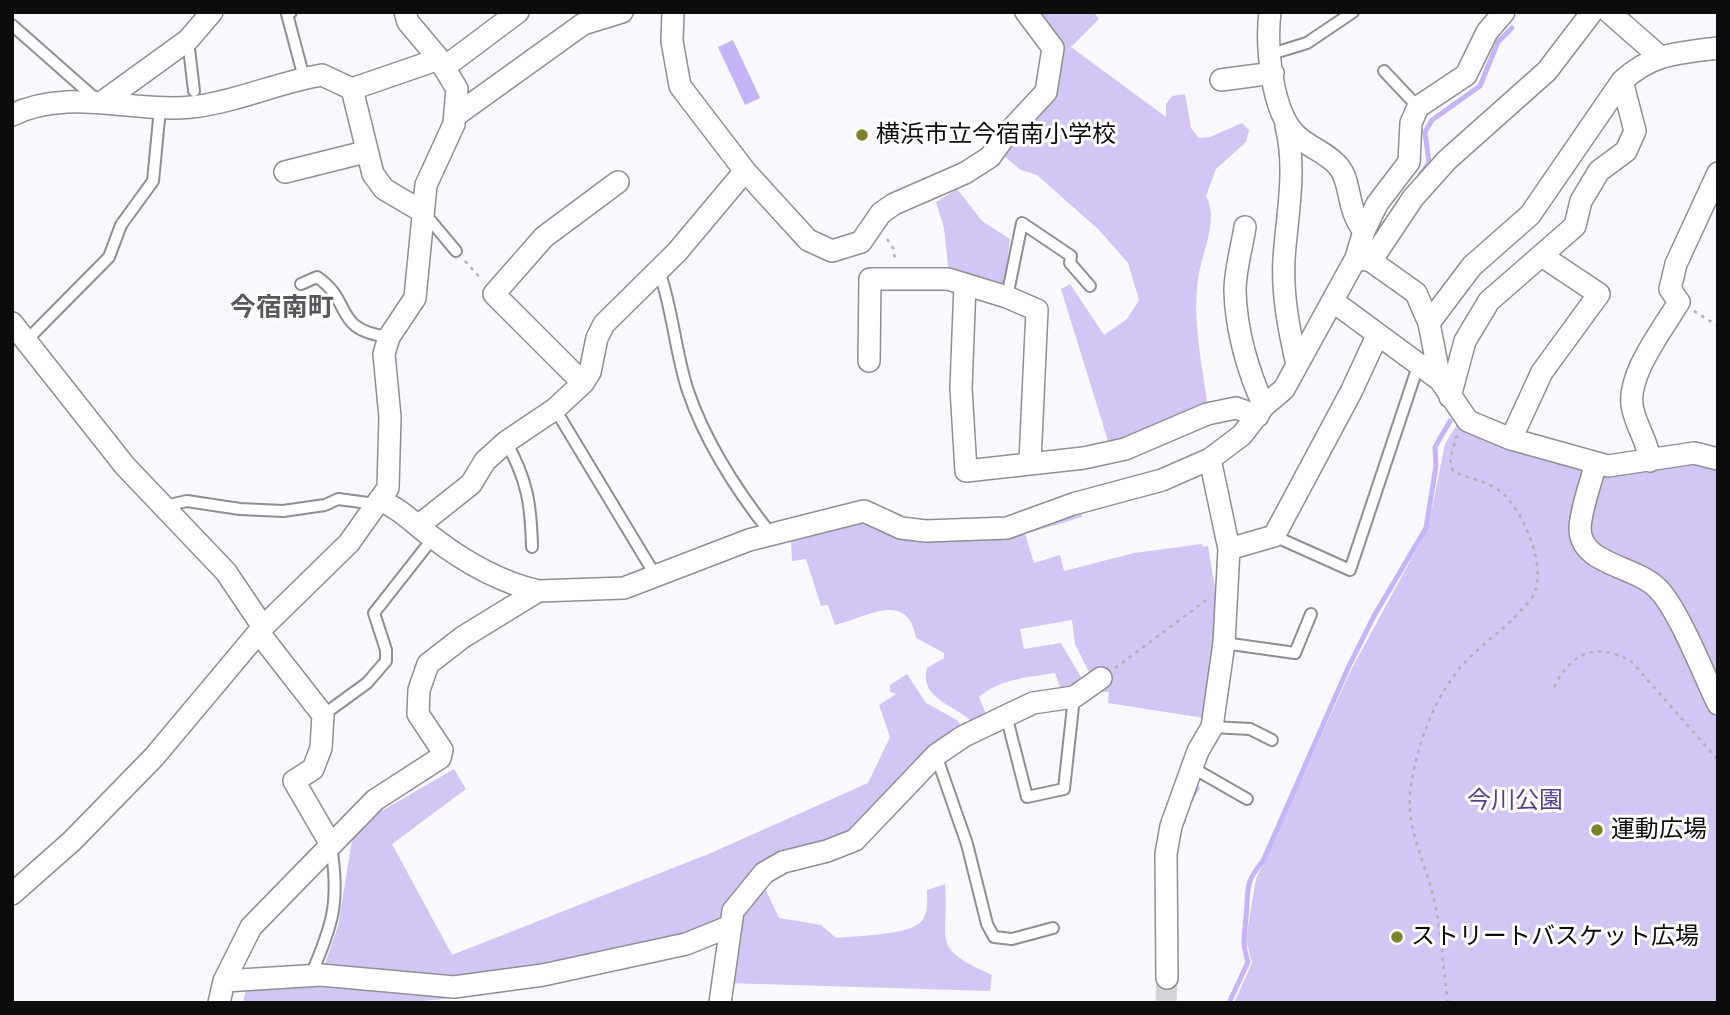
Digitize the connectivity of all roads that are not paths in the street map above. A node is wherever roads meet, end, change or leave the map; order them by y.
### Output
1 (212, 12) edge
2 (291, 12) edge
3 (405, 12) edge
4 (622, 12) edge
5 (673, 12) edge
6 (1026, 12) edge
7 (1270, 12) edge
8 (1353, 12) edge
9 (1504, 12) edge
10 (1592, 12) edge
11 (1609, 12) edge
12 (515, 13) edge
13 (578, 18) edge
14 (12, 25) edge
15 (188, 40) junction
16 (1718, 48) edge
17 (1659, 56) junction
18 (443, 62) junction
19 (1272, 64) junction
20 (1384, 71) dead end
21 (304, 78) junction
22 (1221, 80) dead end
23 (1622, 81) junction
24 (352, 89) junction
25 (194, 91) dead end
26 (101, 103) junction
27 (1418, 107) junction
28 (160, 109) junction
29 (12, 115) edge
30 (455, 116) junction
31 (1285, 120) junction
32 (365, 152) junction
33 (745, 171) junction
34 (285, 172) dead end
35 (1718, 173) edge
36 (618, 182) dead end
37 (423, 212) junction
38 (1245, 227) dead end
39 (1364, 230) junction
40 (456, 251) road end
41 (1542, 256) junction
42 (1363, 260) junction
43 (659, 271) junction
44 (300, 284) dead end
45 (965, 284) junction
46 (1090, 286) dead end
47 (1007, 297) junction
48 (1334, 302) junction
49 (12, 323) edge
50 (1429, 323) junction
51 (1377, 336) junction
52 (389, 337) junction
53 (19, 346) edge
54 (869, 361) dead end
55 (1297, 365) junction
56 (1418, 366) junction
57 (583, 383) junction
58 (1445, 388) junction
59 (555, 409) junction
60 (1261, 411) junction
61 (1511, 439) junction
62 (506, 442) junction
63 (1210, 459) junction
64 (1718, 459) edge
65 (1590, 461) junction
66 (1650, 461) junction
67 (1030, 462) junction
68 (384, 500) junction
69 (165, 506) junction
70 (426, 532) junction
71 (771, 534) junction
72 (1274, 536) junction
73 (532, 547) dead end
74 (1229, 549) junction
75 (657, 578) junction
76 (538, 591) junction
77 (1311, 614) dead end
78 (261, 630) junction
79 (1224, 643) junction
80 (1101, 678) road end
81 (1074, 697) junction
82 (1718, 704) edge
83 (323, 715) junction
84 (1006, 715) junction
85 (1212, 727) junction
86 (1272, 740) dead end
87 (936, 755) junction
88 (1193, 768) junction
89 (1247, 799) dead end
90 (330, 843) junction
91 (12, 894) edge
92 (728, 927) junction
93 (1053, 928) dead end
94 (311, 975) junction
95 (1167, 978) tunnel mouth
96 (224, 981) junction
97 (219, 1003) edge
98 (720, 1003) edge

1 - 15 street
2 - 21 lane
3 - 18 street
4 - 13 street
5 - 33 street
6 - 33 street
7 - 19 street
8 - 19 lane
9 - 27 street
10 - 42 street
11 - 17 street
12 - 18 street
13 - 30 street
14 - 26 lane
15 - 25 lane
15 - 26 street
16 - 17 street
17 - 23 street
18 - 24 street
18 - 30 street
19 - 22 street
19 - 31 street
20 - 27 lane
21 - 24 street
21 - 28 street
23 - 41 street
23 - 50 street
24 - 32 street
26 - 28 street
26 - 29 street
27 - 39 street
28 - 53 lane
30 - 37 street
31 - 39 street
31 - 55 street
32 - 34 street
32 - 37 street
33 - 43 street
35 - 66 street
36 - 57 street
37 - 40 lane
37 - 52 street
38 - 60 street
39 - 42 street
41 - 58 street
41 - 61 street
42 - 48 street
42 - 50 street
43 - 57 street
43 - 71 lane
44 - 52 lane
45 - 47 street
45 - 54 street
45 - 67 street
46 - 47 lane
47 - 67 street
48 - 51 street
48 - 55 street
49 - 53 street
50 - 58 street
51 - 56 street
51 - 72 street
52 - 68 street
53 - 69 street
55 - 60 street
56 - 58 street
56 - 72 lane
57 - 59 street
58 - 61 street
59 - 62 street
59 - 75 lane
60 - 63 street
60 - 67 street
61 - 65 street
62 - 70 street
62 - 73 lane
63 - 71 street
63 - 74 street
64 - 66 street
65 - 66 street
65 - 82 street
68 - 69 lane
68 - 70 street
68 - 78 street
69 - 78 street
70 - 76 street
70 - 83 lane
71 - 75 street
72 - 74 street
74 - 79 street
75 - 76 street
76 - 90 street
77 - 79 lane
78 - 83 street
78 - 91 street
79 - 85 street
80 - 81 street
81 - 84 street
81 - 84 lane
83 - 90 street
84 - 87 street
85 - 86 lane
85 - 88 street
87 - 92 street
87 - 93 lane
88 - 89 lane
88 - 95 street
90 - 94 lane
90 - 96 street
92 - 94 street
92 - 98 street
94 - 96 street
96 - 97 street

